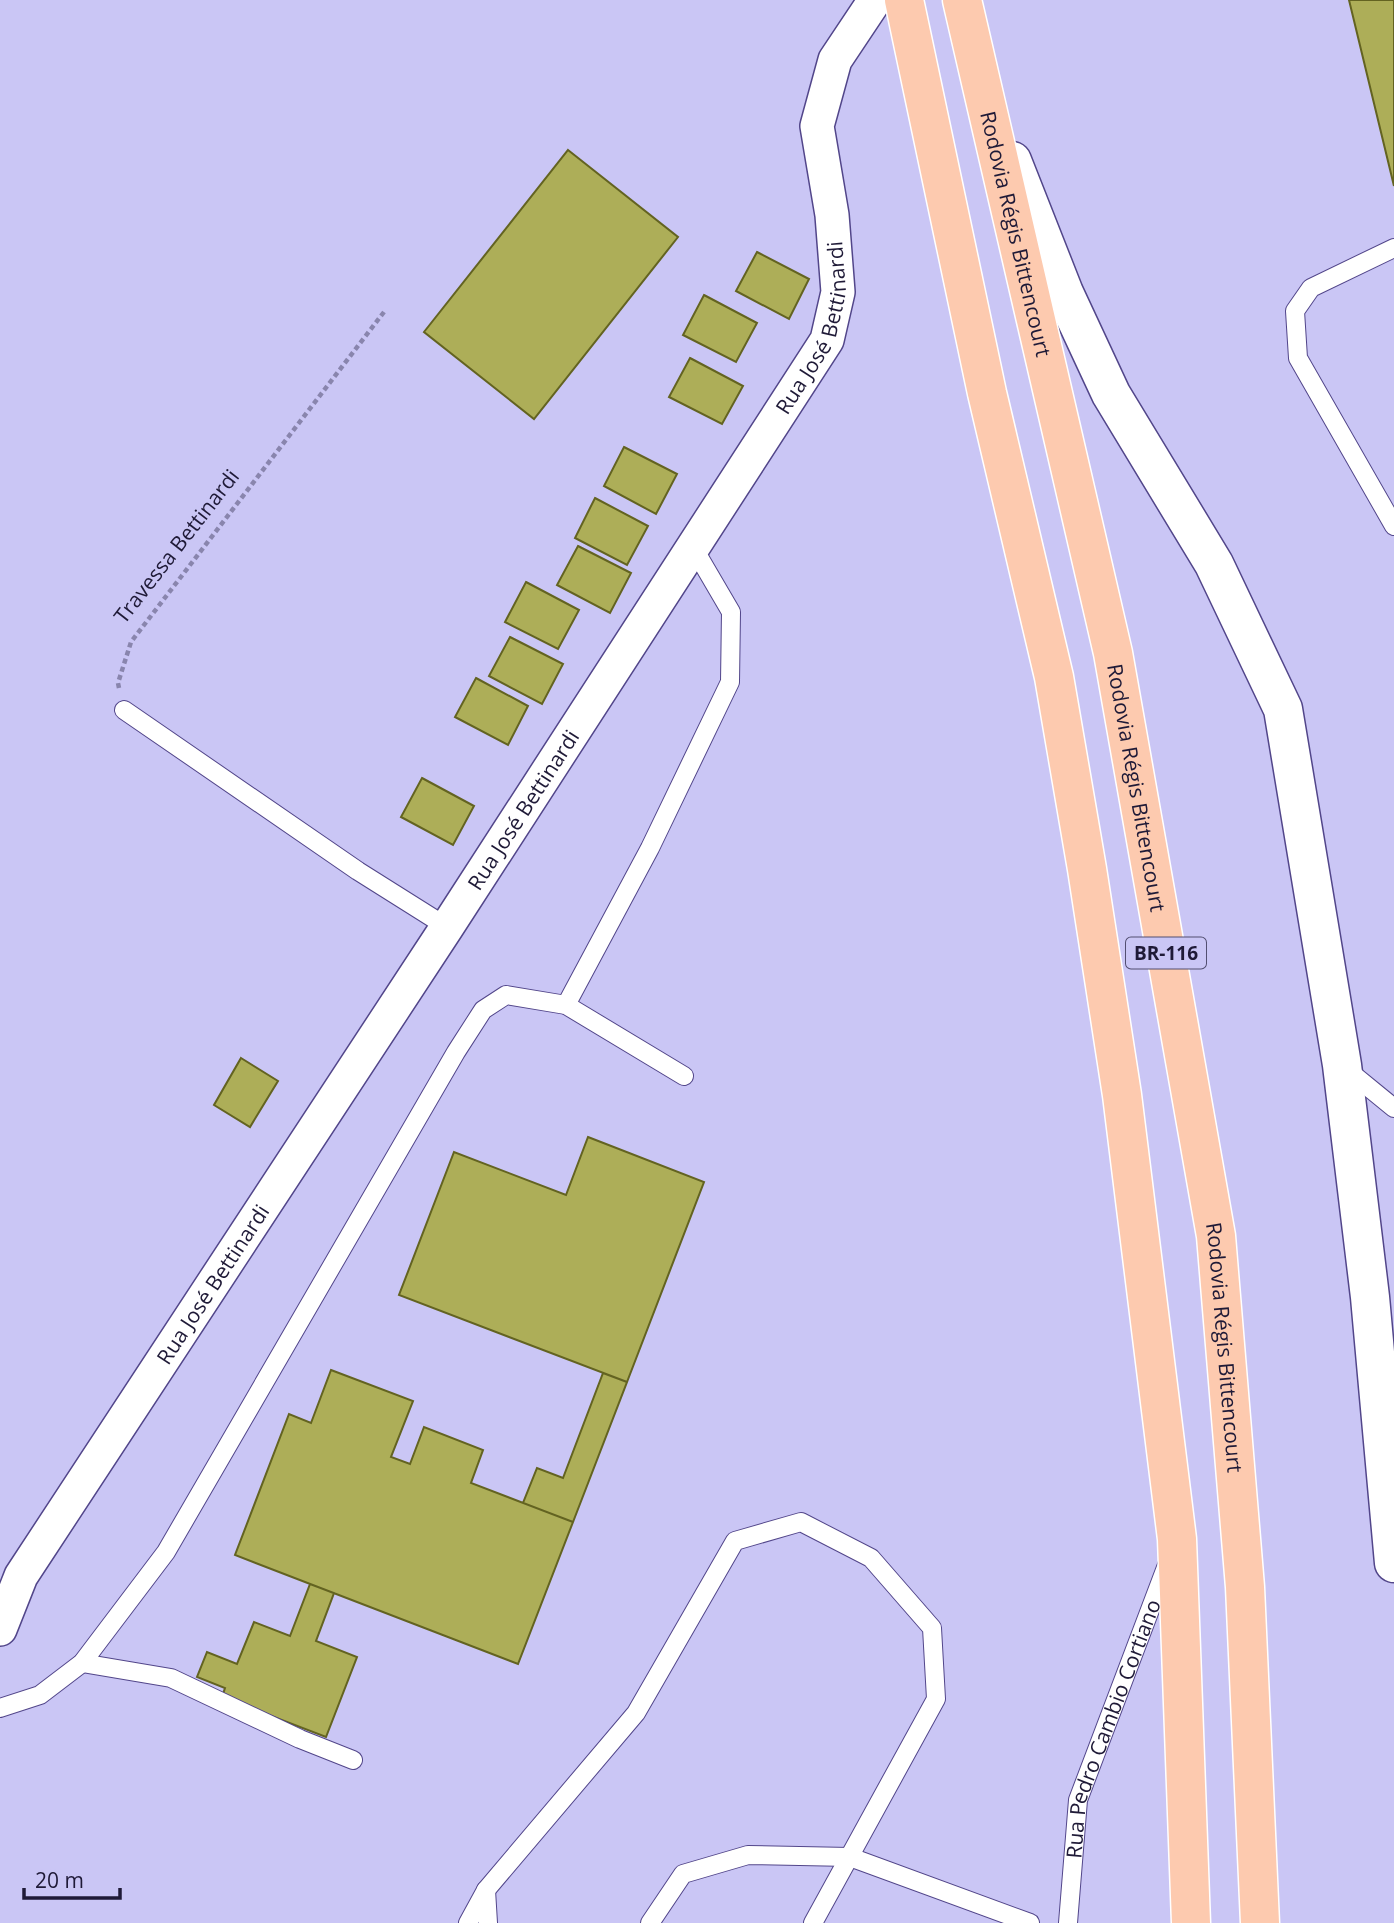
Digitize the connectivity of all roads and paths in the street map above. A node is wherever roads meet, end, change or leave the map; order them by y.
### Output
1 (875, 0) edge
2 (904, 0) edge
3 (962, 0) edge
4 (982, 79) junction
5 (1394, 248) edge
6 (384, 312) dead end
7 (1394, 526) edge
8 (693, 547) junction
9 (124, 710) joint
10 (447, 927) junction
11 (566, 1005) junction
12 (1342, 1065) junction
13 (684, 1076) dead end
14 (1394, 1108) edge
15 (1177, 1539) junction
16 (1394, 1563) edge
17 (10, 1571) edge
18 (0, 1629) edge
19 (82, 1663) junction
20 (0, 1708) edge
21 (353, 1760) dead end
22 (850, 1857) junction
23 (486, 1890) junction
24 (468, 1923) edge
25 (488, 1923) edge
26 (650, 1923) edge
27 (813, 1923) edge
28 (1031, 1923) edge
29 (1068, 1923) edge
30 (1191, 1923) edge
31 (1260, 1923) edge

1 - 8 street, Rua José Bettinardi
2 - 15 highway, BR-116
3 - 4 highway, Rodovia Régis Bittencourt / BR-116
4 - 12 main road
4 - 31 highway, Rodovia Régis Bittencourt / BR-116
5 - 7 lane
6 - 9 path, Travessa Bettinardi
8 - 10 street, Rua José Bettinardi
8 - 11 lane
9 - 10 lane
10 - 17 street, Rua José Bettinardi
11 - 13 lane
11 - 19 lane
12 - 14 lane
12 - 16 main road
15 - 29 lane, Rua Pedro Cambio Cortiano
15 - 30 highway, BR-116
17 - 18 street
19 - 20 lane
19 - 21 lane
22 - 23 lane
22 - 26 lane
22 - 27 lane
22 - 28 lane
23 - 24 lane
23 - 25 lane

